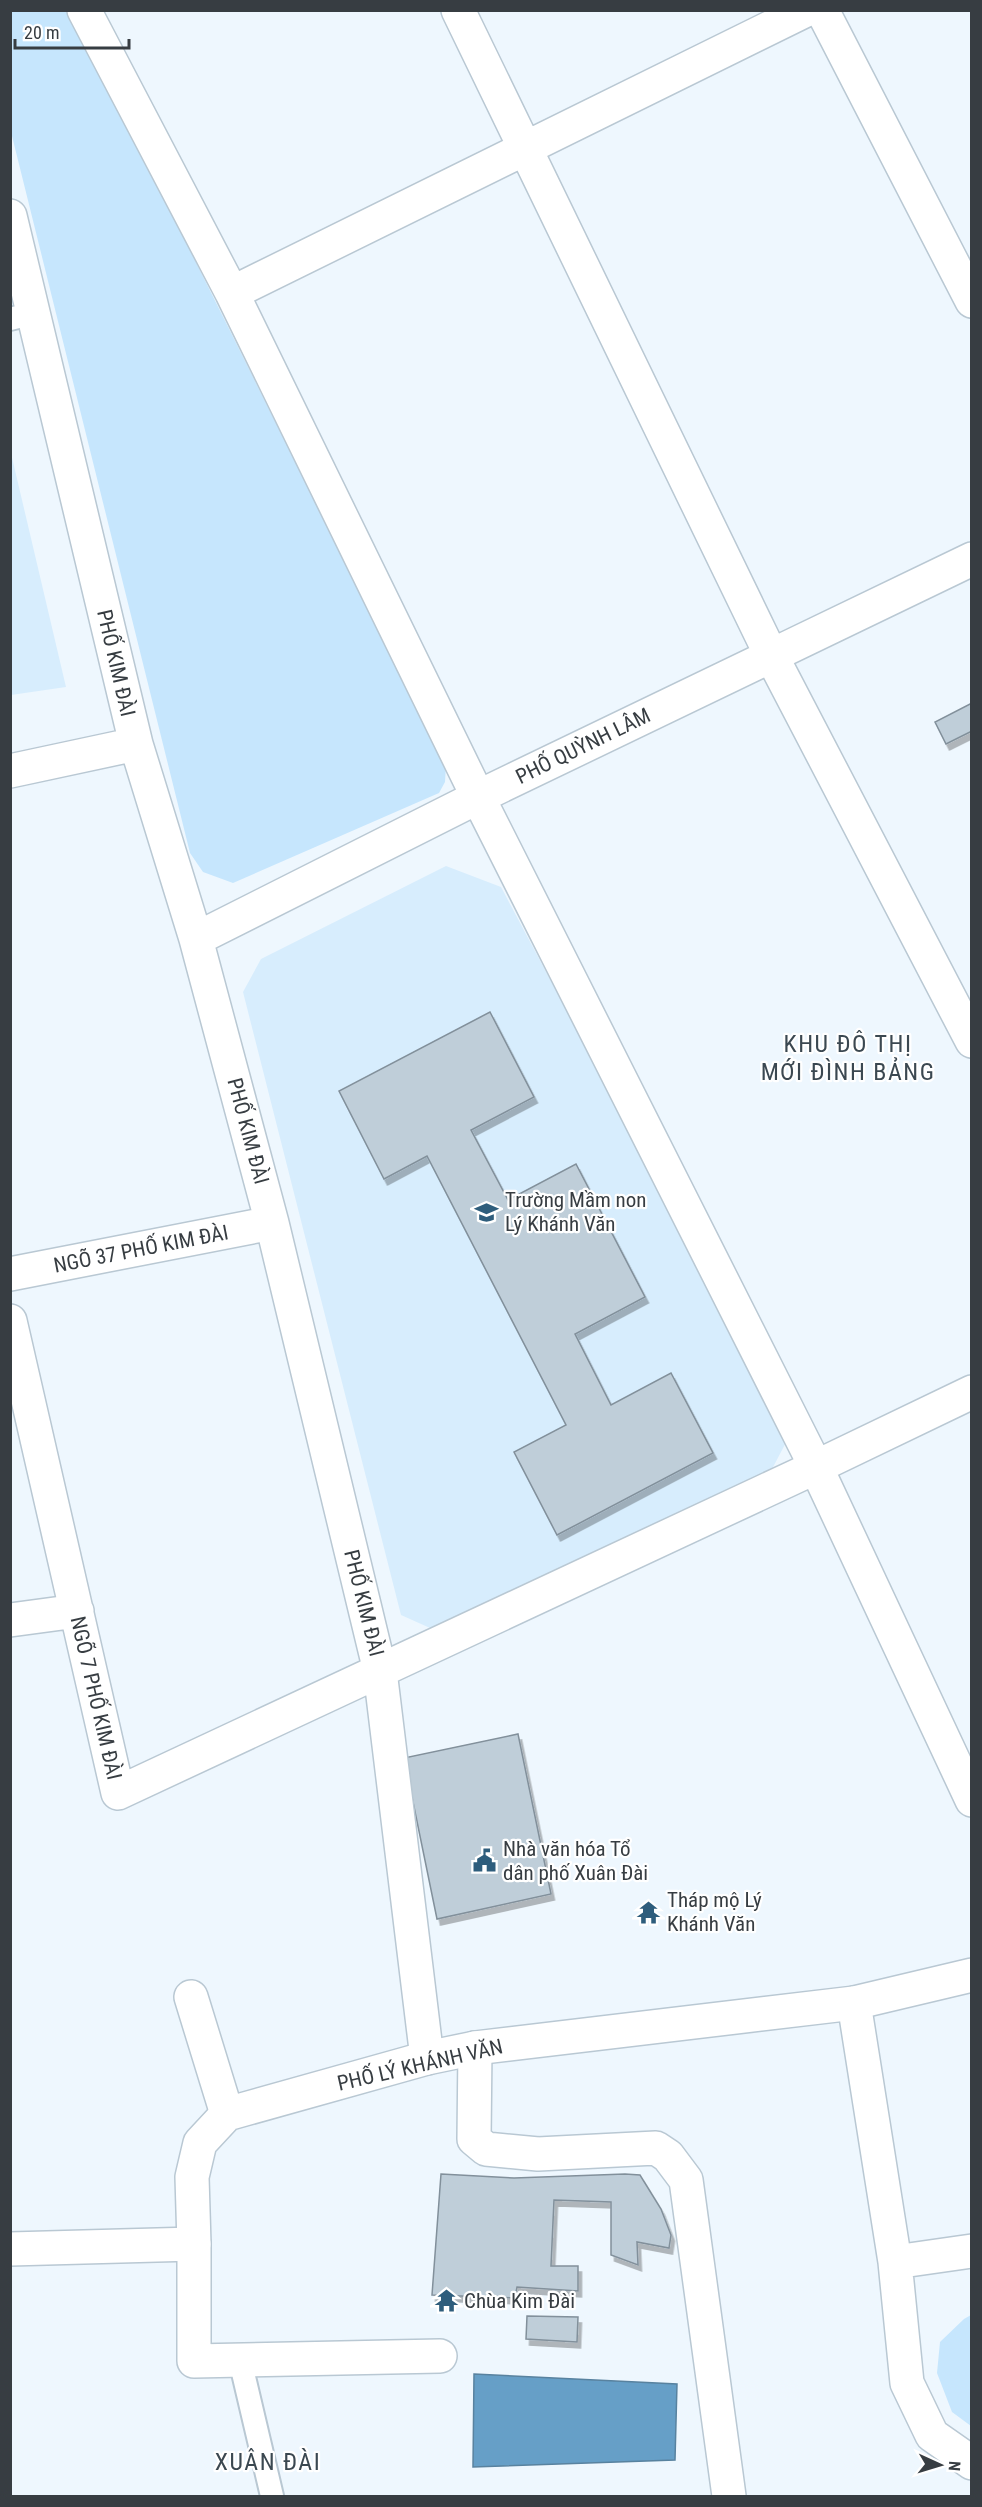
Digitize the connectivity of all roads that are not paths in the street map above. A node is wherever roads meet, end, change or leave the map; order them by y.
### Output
1 (84, 10) edge
2 (458, 10) edge
3 (806, 10) edge
4 (822, 10) edge
5 (524, 149) junction
6 (10, 216) edge
7 (232, 293) junction
8 (972, 301) edge
9 (22, 316) edge
10 (972, 559) edge
11 (771, 655) junction
12 (136, 744) junction
13 (10, 771) edge
14 (478, 797) junction
15 (196, 939) junction
16 (972, 1041) edge
17 (272, 1223) junction
18 (10, 1274) edge
19 (10, 1321) edge
20 (972, 1392) edge
21 (816, 1467) junction
22 (77, 1611) junction
23 (10, 1620) edge
24 (380, 1671) junction
25 (972, 1800) edge
26 (972, 1975) edge
27 (191, 1997) dead end
28 (854, 2003) junction
29 (475, 2048) junction
30 (427, 2058) junction
31 (227, 2114) junction
32 (194, 2244) junction
33 (10, 2249) edge
34 (972, 2251) edge
35 (895, 2262) junction
36 (440, 2356) dead end
37 (240, 2360) junction
38 (972, 2463) edge
39 (272, 2496) edge
40 (729, 2496) edge

1 - 7 street
2 - 5 street
3 - 5 street
4 - 8 street
5 - 7 street
5 - 11 street
6 - 9 street, PHỐ KIM ĐÀI
7 - 14 street
9 - 12 street, PHỐ KIM ĐÀI
10 - 11 street, PHỐ QUỲNH LÂM
11 - 14 street, PHỐ QUỲNH LÂM
11 - 16 street
12 - 13 street
12 - 15 street, PHỐ KIM ĐÀI
14 - 15 street, PHỐ QUỲNH LÂM
14 - 21 street
15 - 17 street, PHỐ KIM ĐÀI
17 - 18 street, NGÕ 37 PHỐ KIM ĐÀI
17 - 24 street, PHỐ KIM ĐÀI
19 - 22 street, NGÕ 7 PHỐ KIM ĐÀI
20 - 21 street
21 - 24 street
21 - 25 street
22 - 23 street
22 - 24 street, NGÕ 7 PHỐ KIM ĐÀI
24 - 30 street, PHỐ KIM ĐÀI
26 - 28 street, PHỐ LÝ KHÁNH VĂN
27 - 31 street
28 - 29 street, PHỐ LÝ KHÁNH VĂN
28 - 35 street
29 - 30 street, PHỐ LÝ KHÁNH VĂN
29 - 40 street
30 - 31 street, PHỐ LÝ KHÁNH VĂN
31 - 32 street
32 - 33 street
32 - 37 street
34 - 35 street
35 - 38 street
36 - 37 street
37 - 39 lane

